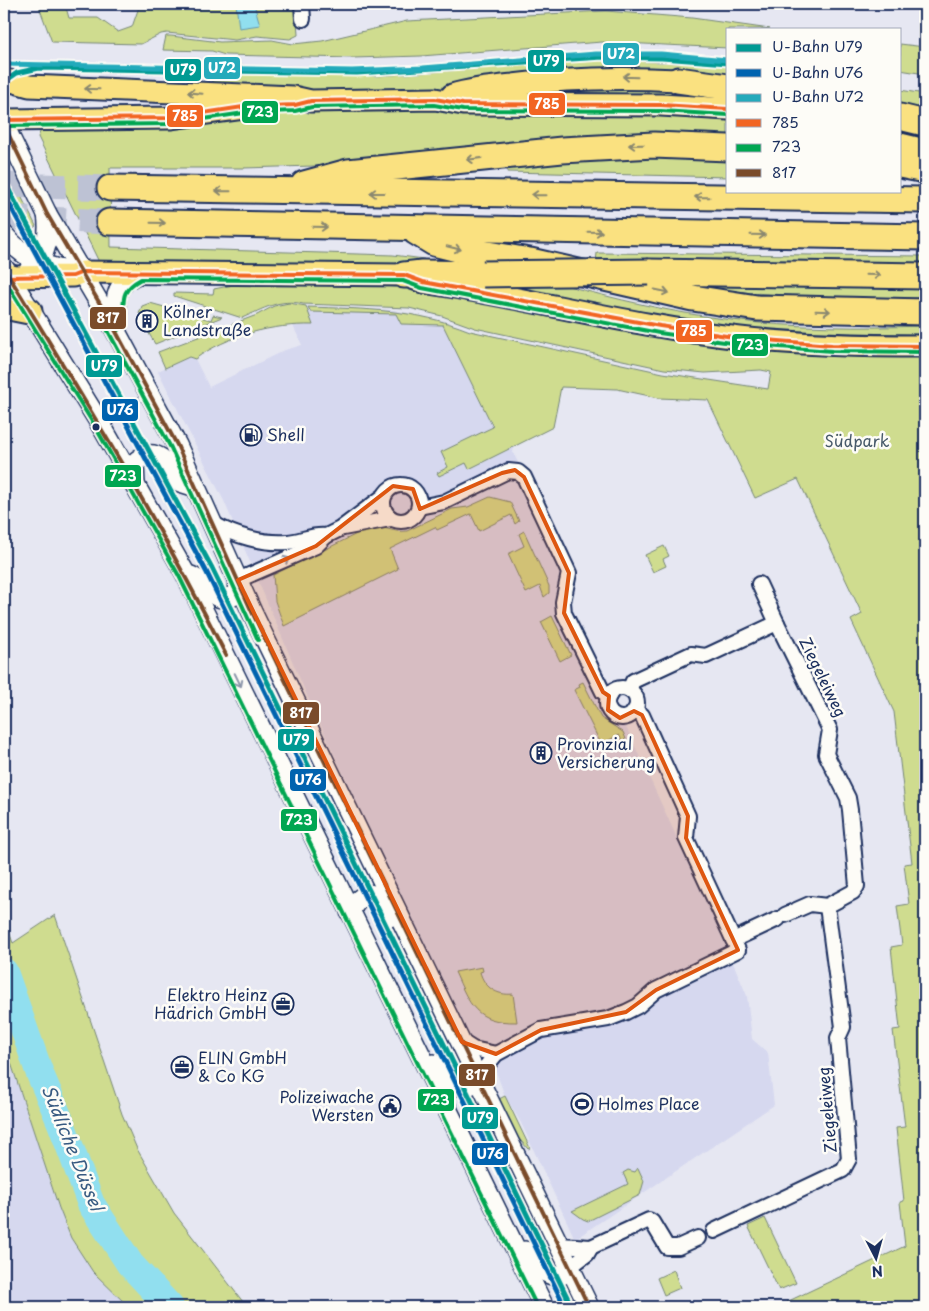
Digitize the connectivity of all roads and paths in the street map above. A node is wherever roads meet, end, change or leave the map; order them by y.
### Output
1 (302, 4) edge
2 (303, 19) dead end
3 (4, 79) edge
4 (678, 80) joint
5 (726, 87) edge
6 (435, 99) junction
7 (311, 101) junction
8 (726, 109) edge
9 (902, 117) edge
10 (4, 120) edge
11 (925, 123) edge
12 (4, 124) edge
13 (726, 148) edge
14 (110, 188) tunnel mouth
15 (272, 192) junction
16 (925, 200) edge
17 (47, 214) junction
18 (109, 222) tunnel mouth
19 (410, 229) junction
20 (4, 235) edge
21 (925, 237) edge
22 (38, 263) junction
23 (83, 272) junction
24 (140, 273) junction
25 (5, 274) edge
26 (404, 275) junction
27 (925, 276) edge
28 (4, 306) edge
29 (29, 310) junction
30 (925, 312) edge
31 (113, 326) junction
32 (925, 346) edge
33 (135, 485) junction
34 (196, 488) junction
35 (384, 496) junction
36 (419, 507) junction
37 (390, 518) junction
38 (214, 524) junction
39 (340, 529) junction
40 (326, 536) junction
41 (185, 573) junction
42 (238, 580) junction
43 (759, 584) dead end
44 (777, 623) junction
45 (629, 690) junction
46 (609, 696) junction
47 (634, 711) junction
48 (827, 906) junction
49 (350, 912) junction
50 (414, 945) junction
51 (736, 945) junction
52 (462, 1042) junction
53 (414, 1043) junction
54 (496, 1054) junction
55 (479, 1076) junction
56 (714, 1230) dead end
57 (507, 1231) junction
58 (698, 1238) dead end
59 (559, 1245) junction
60 (591, 1247) junction
61 (570, 1267) junction
62 (544, 1307) edge
63 (590, 1307) edge

1 - 2 street
7 -> 3 main road
4 - 5 highway
4 -> 6 main road
6 - 7 main road
6 - 8 main road
7 - 10 main road
9 - 11 highway
12 - 17 main road
13 -> 15 highway
15 -> 14 highway
16 -> 15 highway
17 - 22 main road
17 - 23 main road
18 -> 19 highway
19 -> 21 highway
19 -> 30 highway
20 - 22 main road
22 - 23 main road
22 - 25 main road
23 - 24 main road
23 - 25 main road
23 - 31 main road
24 - 26 main road
24 - 31 main road
25 - 29 main road
26 -> 27 highway, bridge
26 - 32 main road
28 - 29 highway
29 - 33 main road
31 - 34 main road
33 - 34 main road
33 - 41 main road
34 - 38 main road
35 - 36 street
35 - 37 street
35 - 39 street
36 - 37 street
36 - 46 street
37 - 39 street
38 - 40 street
38 - 42 main road
39 - 40 street
42 -> 40 street
41 - 42 main road
41 -> 49 main road
42 - 50 main road
43 - 44 street, Ziegeleiweg
44 - 45 street
44 - 48 street, Ziegeleiweg
45 - 46 street
45 - 47 street
46 - 47 street
47 - 51 street
48 - 51 street, Ziegeleiweg
48 - 56 street, Ziegeleiweg
49 - 50 main road
49 - 53 main road
50 - 52 main road
51 - 54 street, Ziegeleiweg
52 - 54 street
52 - 55 main road
53 - 55 main road
53 - 57 main road
54 - 55 street
55 - 59 main road
57 - 61 main road
57 - 62 main road
58 - 60 street
59 - 60 street
59 - 61 main road
60 - 61 street
61 - 63 main road

